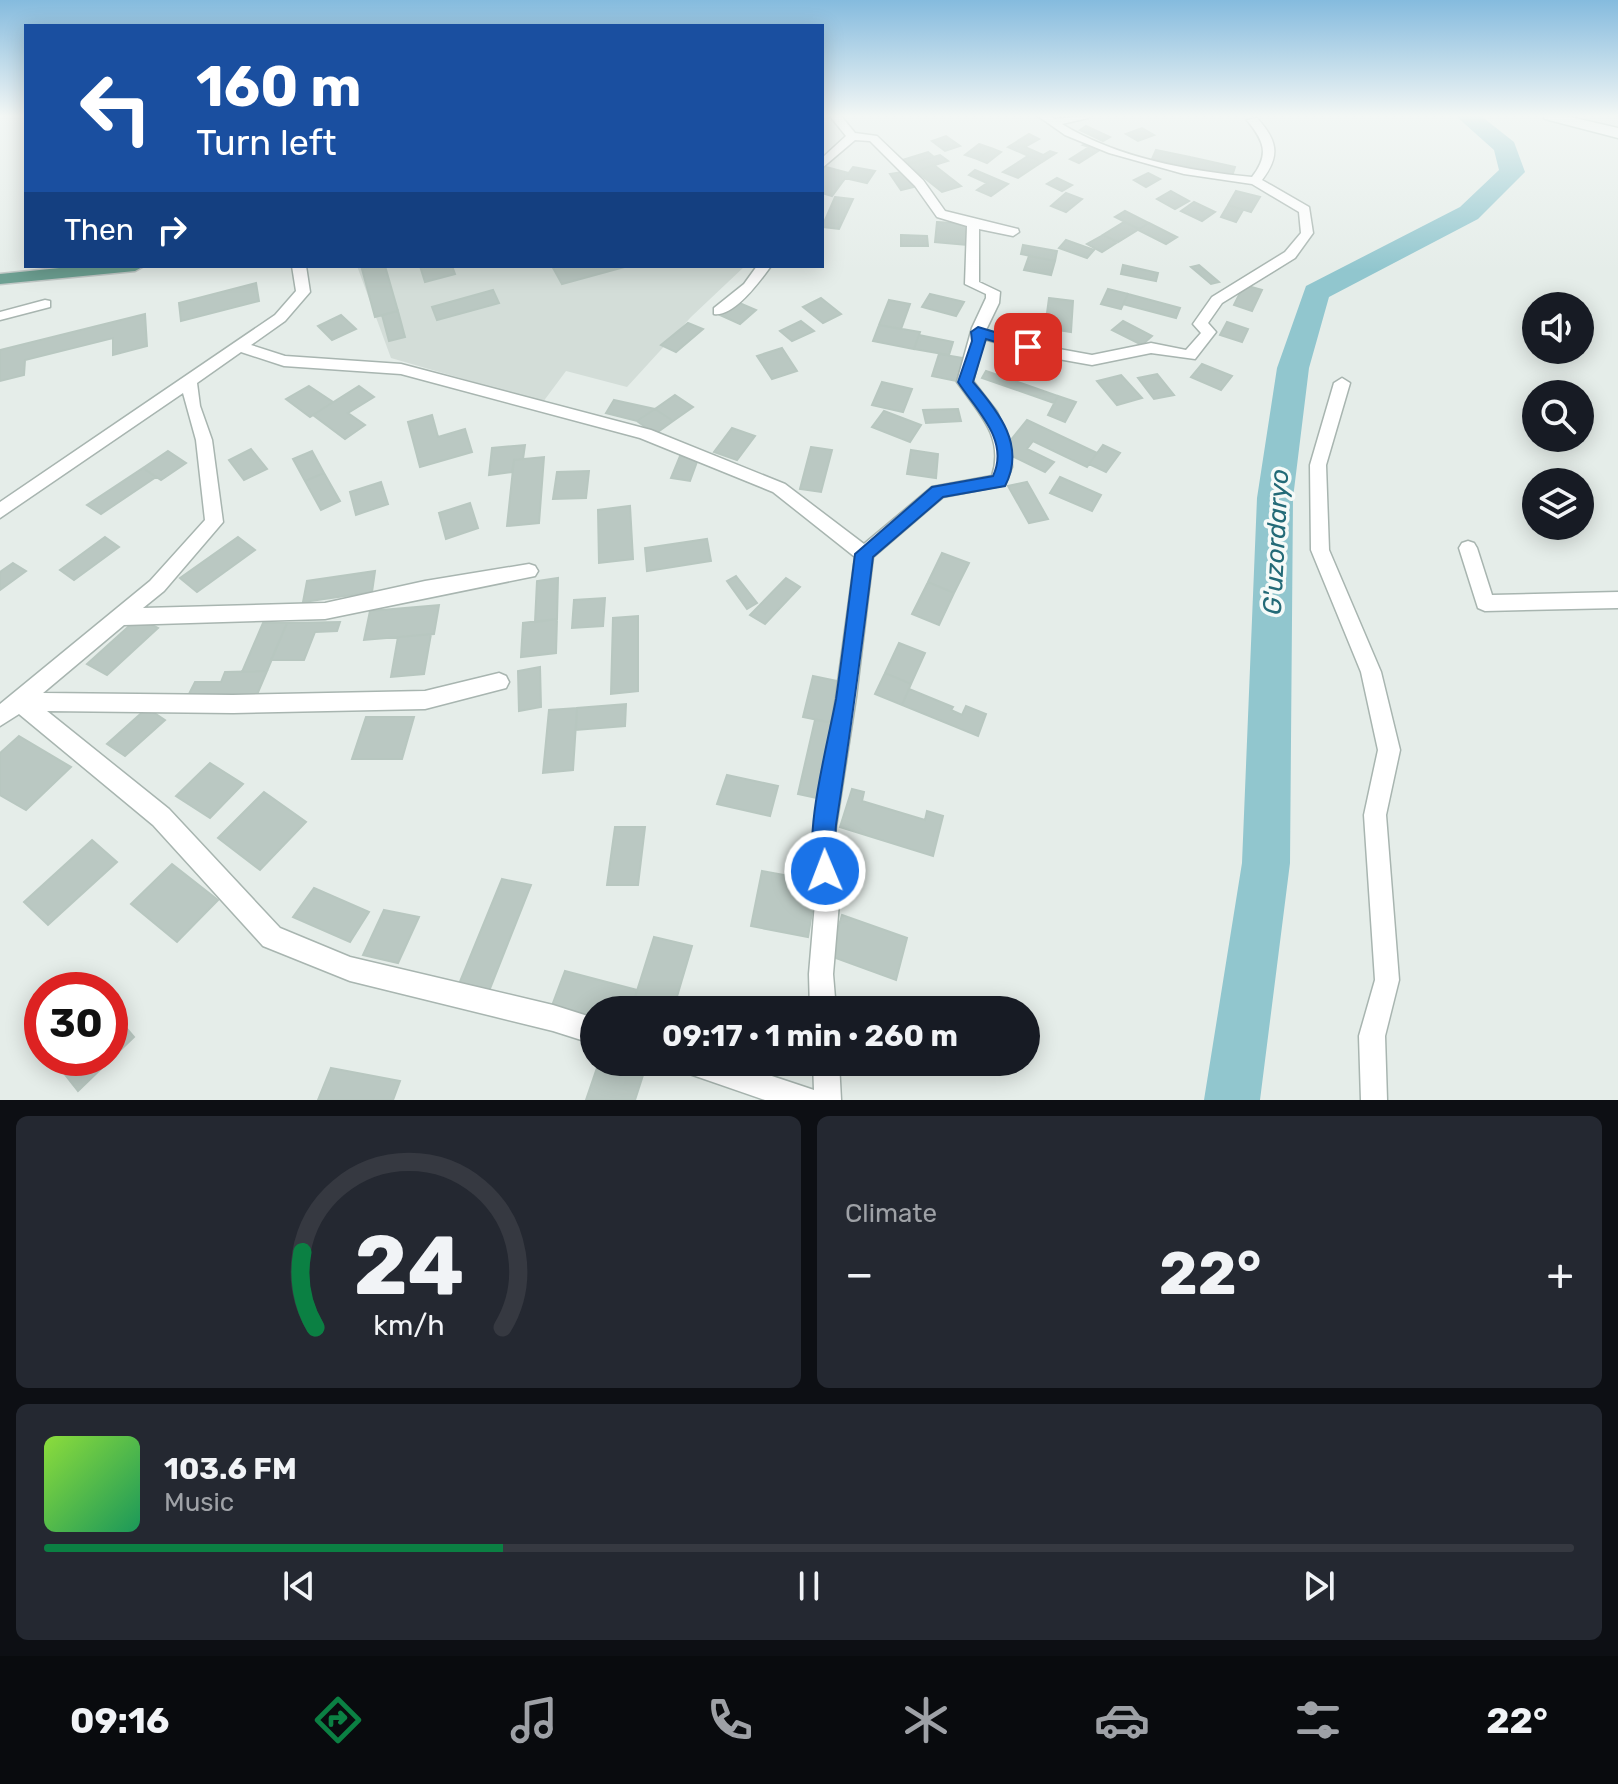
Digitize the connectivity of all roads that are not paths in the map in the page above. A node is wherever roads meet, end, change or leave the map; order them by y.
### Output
1 (903, 167) edge
2 (1177, 167) edge
3 (1266, 167) edge
4 (1255, 181) junction
5 (973, 224) junction
6 (1013, 232) dead end
7 (114, 268) edge
8 (299, 268) edge
9 (763, 268) edge
10 (0, 279) edge
11 (45, 304) dead end
12 (719, 311) dead end
13 (0, 316) edge
14 (978, 332) junction
15 (240, 346) junction
16 (189, 381) junction
17 (1342, 383) dead end
18 (0, 511) edge
19 (1468, 548) dead end
20 (864, 554) junction
21 (529, 571) dead end
22 (1618, 600) edge
23 (120, 617) junction
24 (499, 682) dead end
25 (20, 702) junction
26 (0, 717) edge
27 (822, 996) edge
28 (580, 1027) edge
29 (732, 1076) edge
30 (827, 1076) edge
31 (805, 1100) edge
32 (828, 1100) edge
33 (1374, 1100) edge

1 - 5 street
2 - 4 street
3 - 4 street
4 - 14 street
5 - 6 street
5 - 14 street
7 - 10 main road
8 - 15 street
9 - 12 street
11 - 13 street
14 - 20 street
15 - 16 street
15 - 20 street
16 - 18 street
16 - 23 street
17 - 33 street
19 - 22 street
20 - 27 street
21 - 23 street
23 - 25 street
24 - 25 street
25 - 26 street
25 - 28 street
29 - 31 street
30 - 32 street

